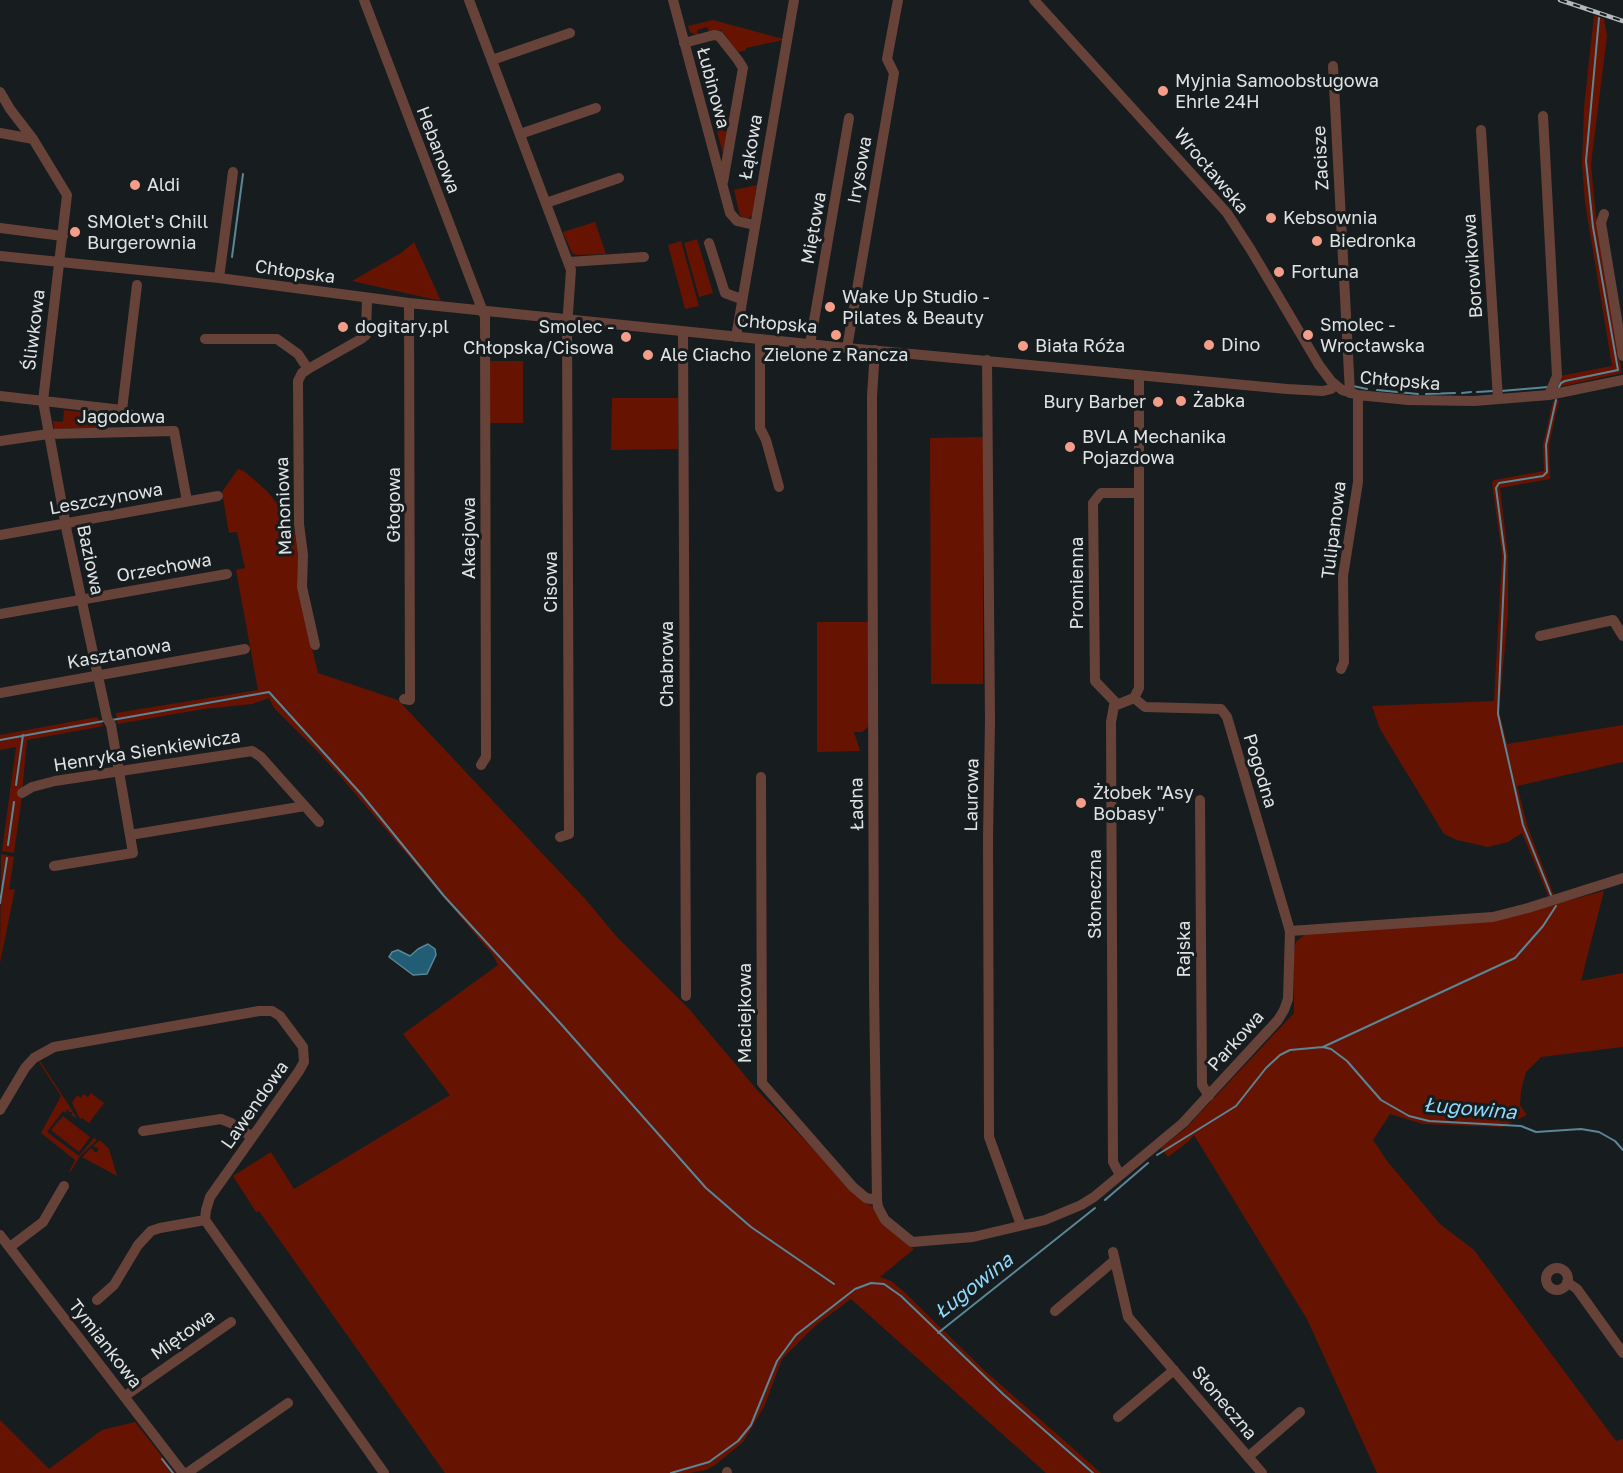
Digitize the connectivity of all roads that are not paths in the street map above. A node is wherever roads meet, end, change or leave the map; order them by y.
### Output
1 (364, 0) edge
2 (469, 0) edge
3 (673, 0) edge
4 (794, 0) edge
5 (898, 0) edge
6 (1034, 0) edge
7 (570, 33) dead end
8 (684, 43) junction
9 (492, 60) junction
10 (1333, 66) dead end
11 (0, 92) edge
12 (596, 108) dead end
13 (1543, 116) dead end
14 (849, 117) dead end
15 (1481, 130) dead end
16 (0, 133) edge
17 (520, 134) junction
18 (33, 138) junction
19 (233, 172) dead end
20 (619, 178) dead end
21 (722, 185) junction
22 (546, 203) junction
23 (1604, 214) dead end
24 (754, 225) junction
25 (0, 228) edge
26 (63, 236) junction
27 (710, 243) dead end
28 (0, 256) edge
29 (644, 257) dead end
30 (569, 262) junction
31 (59, 263) junction
32 (219, 278) junction
33 (137, 285) dead end
34 (367, 298) junction
35 (741, 300) junction
36 (409, 303) junction
37 (483, 311) junction
38 (568, 320) junction
39 (683, 332) junction
40 (736, 337) junction
41 (205, 339) dead end
42 (760, 339) junction
43 (810, 344) junction
44 (847, 348) junction
45 (875, 350) junction
46 (1623, 356) edge
47 (987, 360) junction
48 (308, 369) junction
49 (1139, 375) junction
50 (1623, 380) edge
51 (1335, 385) junction
52 (1354, 394) junction
53 (1549, 395) junction
54 (0, 396) edge
55 (1498, 399) junction
56 (43, 401) junction
57 (122, 410) junction
58 (162, 419) dead end
59 (48, 434) junction
60 (0, 441) edge
61 (779, 487) dead end
62 (1139, 493) junction
63 (218, 496) dead end
64 (187, 501) junction
65 (65, 523) junction
66 (0, 535) edge
67 (228, 573) dead end
68 (82, 599) junction
69 (0, 614) edge
70 (1540, 636) dead end
71 (1623, 636) edge
72 (315, 645) dead end
73 (244, 649) dead end
74 (1341, 669) dead end
75 (98, 675) junction
76 (0, 693) edge
77 (1134, 698) junction
78 (404, 699) dead end
79 (1117, 704) junction
80 (481, 765) dead end
81 (120, 771) junction
82 (762, 777) dead end
83 (22, 793) dead end
84 (1200, 800) dead end
85 (304, 806) junction
86 (319, 822) dead end
87 (130, 835) junction
88 (560, 837) dead end
89 (54, 866) dead end
90 (1623, 878) edge
91 (1290, 931) junction
92 (686, 996) dead end
93 (1209, 1096) junction
94 (0, 1110) edge
95 (143, 1131) dead end
96 (252, 1137) junction
97 (1120, 1175) junction
98 (64, 1186) dead end
99 (877, 1200) junction
100 (205, 1220) junction
101 (1021, 1225) junction
102 (0, 1235) edge
103 (912, 1242) joint
104 (10, 1247) junction
105 (1568, 1282) dead end
106 (97, 1300) dead end
107 (1055, 1311) dead end
108 (231, 1322) dead end
109 (1623, 1353) edge
110 (1174, 1370) junction
111 (125, 1396) junction
112 (288, 1403) dead end
113 (1300, 1412) dead end
114 (1118, 1417) dead end
115 (1248, 1457) junction
116 (185, 1473) edge
117 (384, 1473) edge
118 (1262, 1473) edge

1 - 37 street, Hebanowa
2 - 9 street
3 - 8 street, Łubinowa
4 - 24 street, Łąkowa
5 - 44 street, Irysowa
6 - 51 street, Wrocławska
7 - 9 street
8 - 21 street, Łubinowa
8 - 21 street, Łubinowa
9 - 17 street
10 - 52 street, Zacisze
11 - 18 street, Śliwkowa
12 - 17 street
13 - 53 street
14 - 43 street, Miętowa
15 - 55 street, Borowikowa
16 - 18 street
17 - 22 street
18 - 26 street, Śliwkowa
19 - 32 street
20 - 22 street
21 - 24 street, Łubinowa
22 - 30 street
23 - 46 street
24 - 35 street, Łąkowa
25 - 26 street
26 - 31 street, Śliwkowa
27 - 35 street
28 - 31 street, Chłopska
29 - 30 street
30 - 38 street
31 - 32 street, Chłopska
31 - 56 street, Śliwkowa
32 - 34 street, Chłopska
33 - 57 street
34 - 36 street, Chłopska
34 - 48 street
35 - 40 street, Łąkowa
36 - 37 street, Chłopska
36 - 78 street, Głogowa
37 - 38 street, Chłopska
37 - 80 street, Akacjowa
38 - 39 street, Chłopska
38 - 88 street, Cisowa
39 - 40 street, Chłopska
39 - 92 street, Chabrowa
40 - 42 street, Chłopska
41 - 48 street
42 - 43 street, Chłopska
42 - 61 street
43 - 44 street, Chłopska
44 - 45 street, Chłopska
45 - 47 street, Chłopska
45 - 99 street, Ładna
47 - 49 street, Chłopska
47 - 101 street, Laurowa
48 - 72 street, Mahoniowa
49 - 51 street, Chłopska
49 - 62 street
50 - 53 street, Chłopska
51 - 52 street, Chłopska
52 - 55 street, Chłopska
52 - 74 street, Tulipanowa
53 - 55 street, Chłopska
54 - 56 street
56 - 57 street
56 - 59 street, Baziowa
57 - 58 street
59 - 60 street, Jagodowa
59 - 64 street, Jagodowa
59 - 65 street, Baziowa
62 - 77 street
62 - 79 street, Promienna
63 - 64 street, Leszczynowa
64 - 65 street, Leszczynowa
65 - 66 street, Leszczynowa
65 - 68 street, Baziowa
67 - 68 street, Orzechowa
68 - 69 street, Orzechowa
68 - 75 street, Baziowa
70 - 71 street
73 - 75 street, Kasztanowa
75 - 76 street, Kasztanowa
75 - 81 street, Baziowa
77 - 79 street
77 - 91 street, Pogodna
79 - 97 street, Słoneczna
81 - 83 street, Henryka Sienkiewicza
81 - 85 street, Henryka Sienkiewicza
81 - 87 street, Baziowa
82 - 99 street, Maciejkowa
84 - 93 street, Rajska
85 - 86 street, Henryka Sienkiewicza
85 - 87 street
87 - 89 street
90 - 91 street
91 - 93 street, Parkowa
93 - 97 street, Parkowa
94 - 96 street, Lawendowa
95 - 96 street
96 - 100 street, Lawendowa
97 - 101 street, Parkowa
98 - 104 street
99 - 103 street, Ładna
100 - 106 street
100 - 117 street
101 - 103 street, Parkowa
102 - 104 street, Tymiankowa
104 - 111 street, Tymiankowa
105 - 109 street
107 - 110 street, Słoneczna
108 - 111 street, Miętowa
110 - 114 street, Słoneczna
110 - 115 street, Słoneczna
111 - 116 street, Tymiankowa
112 - 116 street
113 - 115 street, Słoneczna
115 - 118 street, Słoneczna

